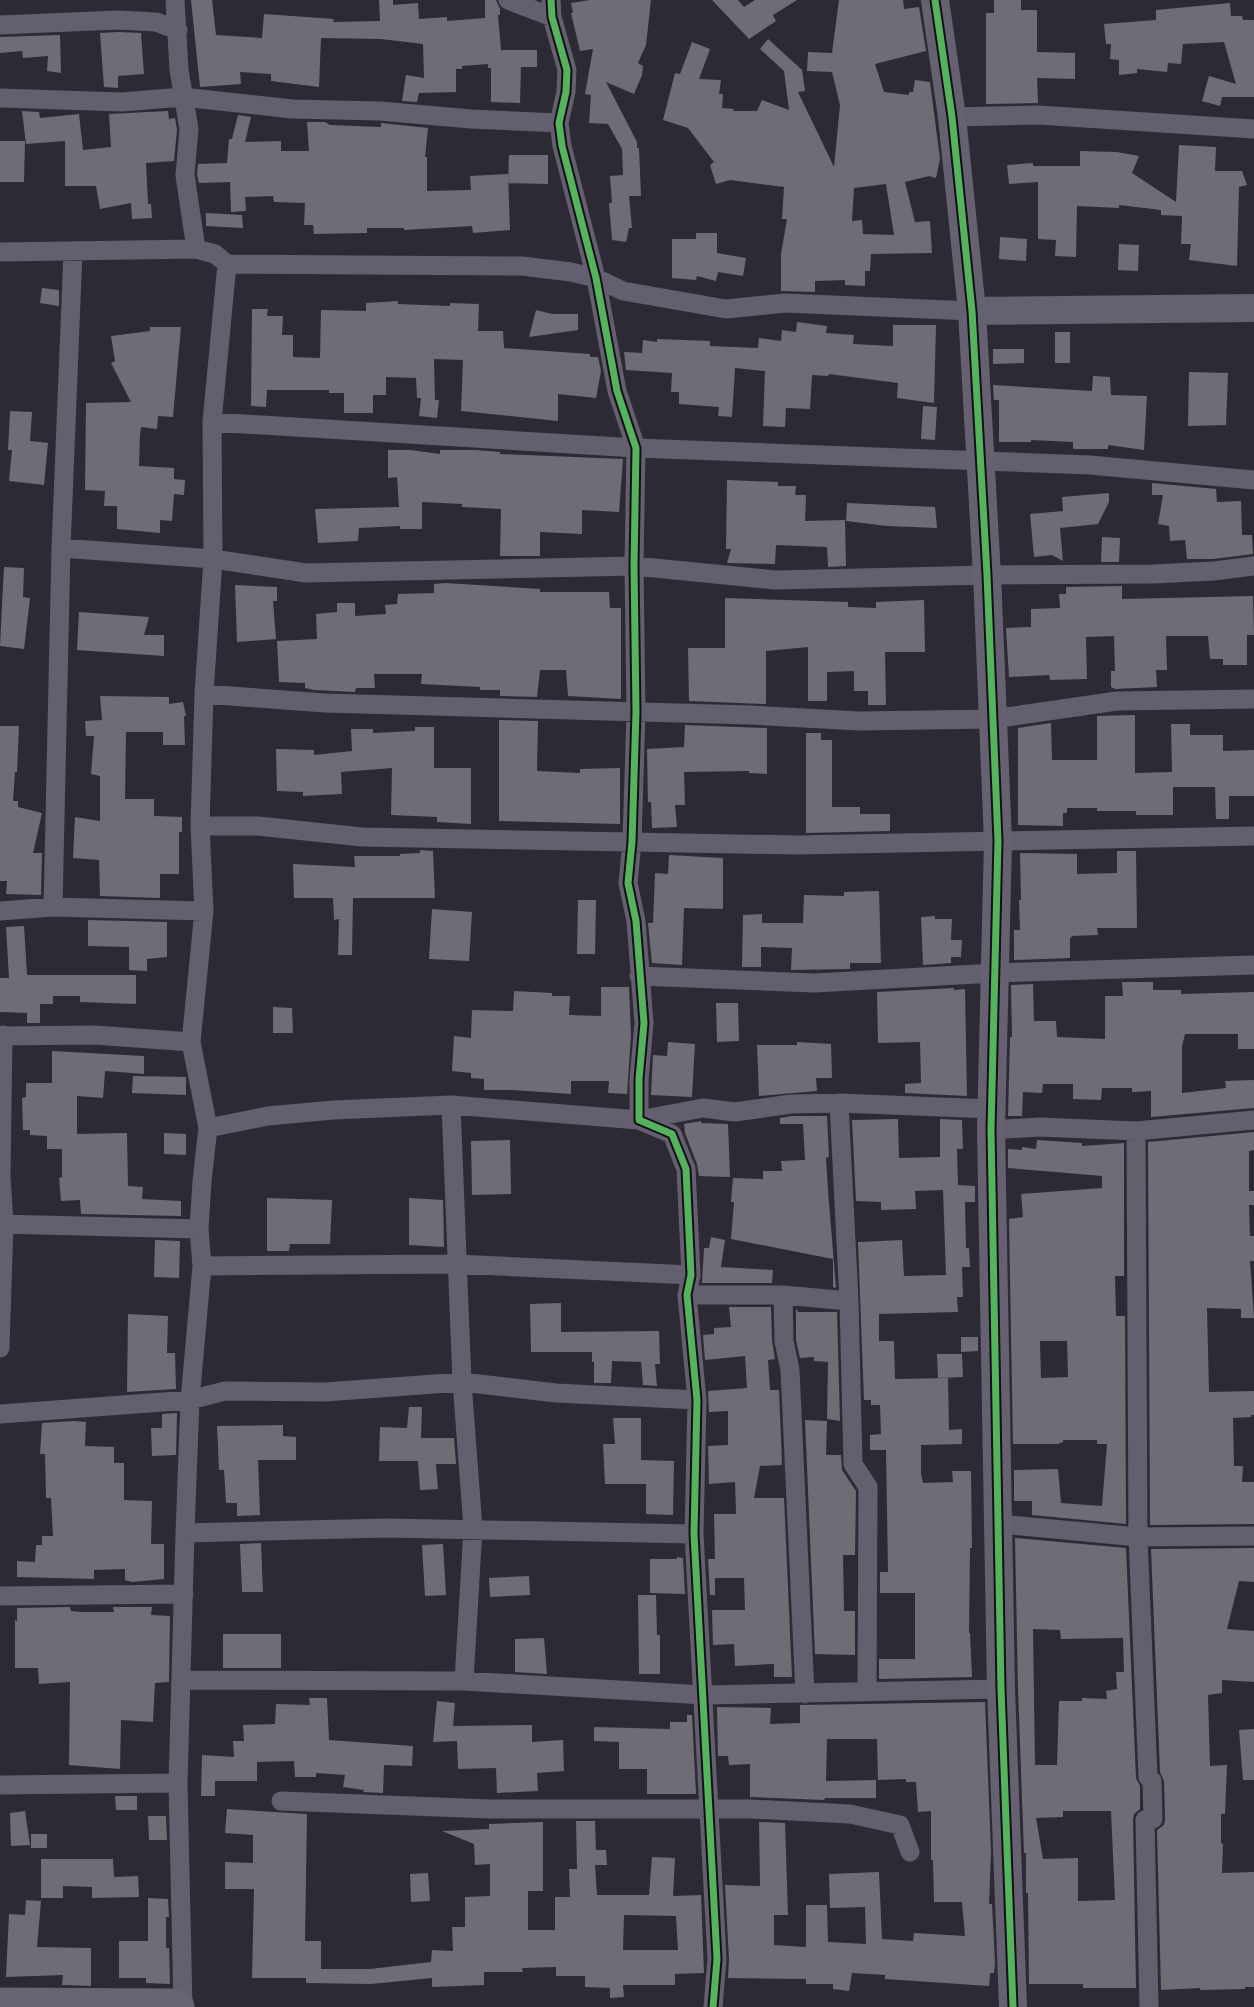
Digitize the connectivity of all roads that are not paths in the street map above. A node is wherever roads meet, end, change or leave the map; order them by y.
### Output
1 (175, 0) edge
2 (508, 0) edge
3 (935, 0) edge
4 (552, 8) edge
5 (0, 25) edge
6 (178, 30) junction
7 (183, 97) junction
8 (0, 98) edge
9 (952, 117) junction
10 (559, 123) junction
11 (1254, 129) edge
12 (196, 249) junction
13 (0, 252) edge
14 (73, 252) junction
15 (228, 264) junction
16 (596, 278) junction
17 (1254, 308) edge
18 (972, 311) junction
19 (212, 422) junction
20 (636, 448) junction
21 (981, 461) junction
22 (1254, 480) edge
23 (61, 548) junction
24 (213, 559) junction
25 (634, 566) junction
26 (1254, 566) edge
27 (987, 575) junction
28 (204, 694) junction
29 (1254, 699) edge
30 (636, 712) junction
31 (993, 719) junction
32 (200, 826) junction
33 (1254, 836) edge
34 (998, 841) junction
35 (632, 842) junction
36 (53, 907) junction
37 (0, 911) edge
38 (204, 911) junction
39 (1254, 965) edge
40 (995, 973) junction
41 (639, 975) junction
42 (1, 1036) edge
43 (191, 1042) junction
44 (839, 1103) junction
45 (451, 1105) junction
46 (639, 1120) junction
47 (991, 1120) junction
48 (1254, 1120) edge
49 (208, 1128) junction
50 (1136, 1131) junction
51 (2, 1224) edge
52 (200, 1229) junction
53 (456, 1264) junction
54 (202, 1266) junction
55 (691, 1275) junction
56 (687, 1295) junction
57 (783, 1295) junction
58 (849, 1301) junction
59 (0, 1348) edge
60 (462, 1382) junction
61 (190, 1400) junction
62 (697, 1400) junction
63 (0, 1414) edge
64 (1000, 1524) junction
65 (473, 1528) junction
66 (185, 1533) junction
67 (694, 1534) junction
68 (1254, 1536) edge
69 (1138, 1537) junction
70 (184, 1594) junction
71 (0, 1595) edge
72 (182, 1680) junction
73 (464, 1681) junction
74 (1001, 1689) junction
75 (867, 1692) junction
76 (805, 1694) junction
77 (704, 1695) junction
78 (178, 1783) junction
79 (0, 1785) edge
80 (281, 1801) dead end
81 (710, 1811) junction
82 (910, 1853) dead end
83 (0, 2006) edge
84 (176, 2007) edge
85 (183, 2007) edge
86 (713, 2007) edge
87 (1013, 2007) edge
88 (1149, 2007) edge

1 - 6 street
2 - 4 street
3 - 9 street
4 - 10 street
5 - 6 street
6 - 7 street
7 - 8 street
7 - 10 street
7 - 12 street
9 - 11 street
9 - 18 street
10 - 16 street
12 - 14 street
12 - 15 street
13 - 14 street
14 - 23 street
15 - 16 street
15 - 19 street
16 - 18 street
16 - 20 street
17 - 18 street
18 - 21 street
19 - 20 street
19 - 24 street
20 - 21 street
20 - 25 street
21 - 22 street
21 - 27 street
23 - 24 street
23 - 36 street
24 - 25 street
24 - 28 street
25 - 27 street
25 - 30 street
26 - 27 street
27 - 31 street
28 - 30 street
28 - 32 street
29 - 31 street
30 - 31 street
30 - 35 street
31 - 34 street
32 - 35 street
32 - 38 street
33 - 34 street
34 - 35 street
34 - 40 street
35 - 41 street
36 - 37 street
36 - 38 street
38 - 43 street
39 - 40 street
40 - 41 street
40 - 47 street
41 - 46 street
42 - 43 street
42 - 51 street
43 - 49 street
44 - 46 street
44 - 47 street
44 - 58 street
45 - 46 street
45 - 49 street
45 - 53 street
46 - 55 street
47 - 50 street
47 - 64 street
48 - 50 street
49 - 52 street
50 - 69 street
51 - 52 street
51 - 59 street
52 - 54 street
53 - 54 street
53 - 55 street
53 - 60 street
54 - 61 street
55 - 56 street
56 - 57 street
56 - 62 street
57 - 58 street
57 - 76 street
58 - 75 street
60 - 61 street
60 - 62 street
60 - 65 street
61 - 63 street
61 - 66 street
62 - 67 street
64 - 69 street
64 - 74 street
65 - 66 street
65 - 67 street
65 - 73 street
66 - 70 street
67 - 77 street
68 - 69 street
69 - 88 street
70 - 71 street
70 - 72 street
72 - 73 street
72 - 78 street
73 - 77 street
74 - 75 street
74 - 87 street
75 - 76 street
76 - 77 street
77 - 81 street
78 - 79 street
78 - 85 street
80 - 81 street
81 - 82 street
81 - 86 street
83 - 84 highway

